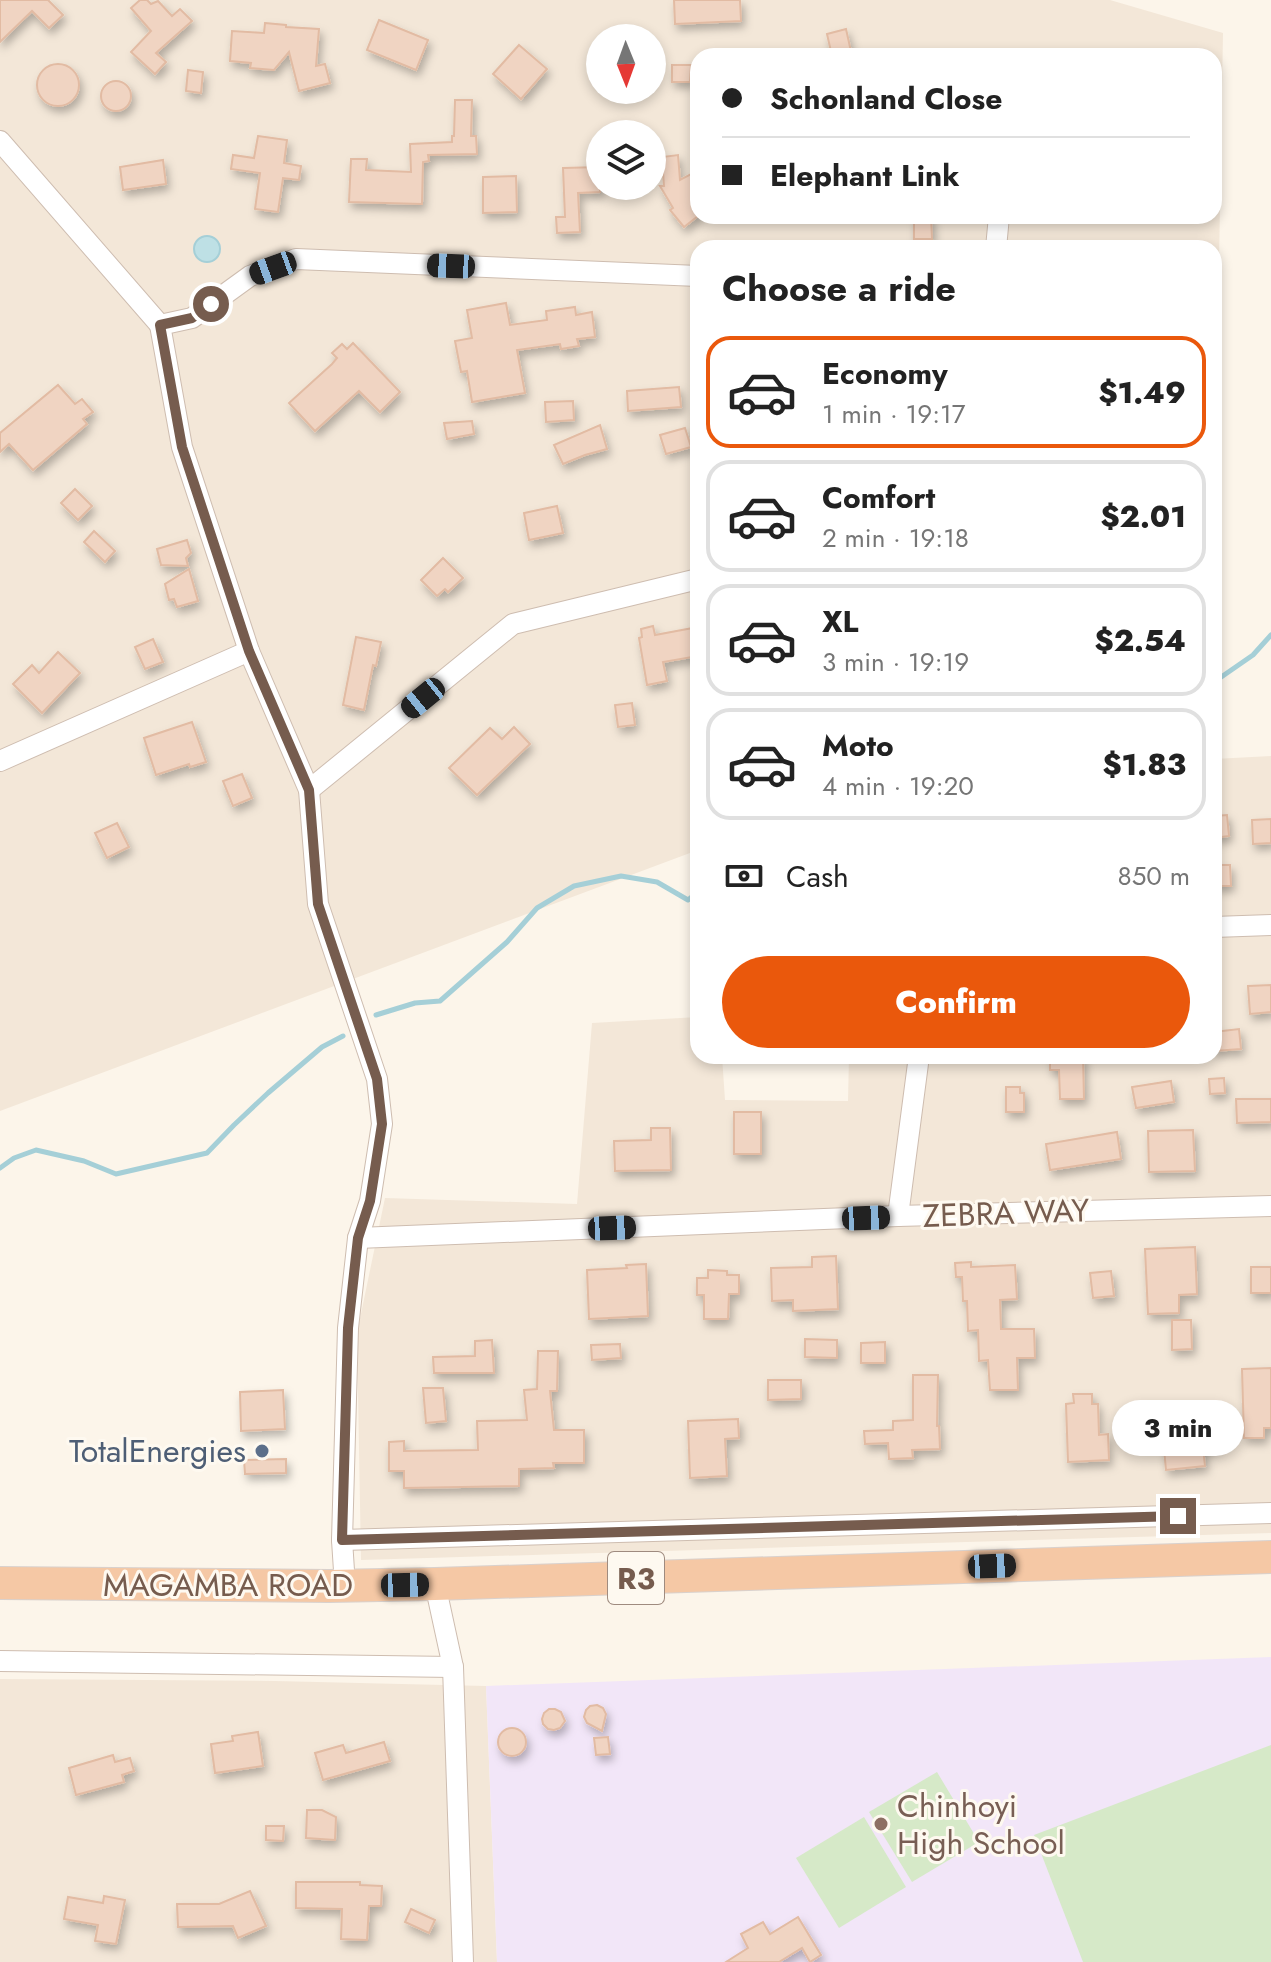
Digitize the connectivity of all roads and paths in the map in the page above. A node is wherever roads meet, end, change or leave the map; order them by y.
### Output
1 (0, 141) edge
2 (690, 276) edge
3 (160, 325) junction
4 (690, 581) edge
5 (249, 651) junction
6 (4, 754) edge
7 (309, 790) junction
8 (1271, 925) edge
9 (1222, 927) edge
10 (918, 1064) edge
11 (1271, 1206) edge
12 (898, 1216) junction
13 (358, 1238) junction
14 (1271, 1513) edge
15 (342, 1540) junction
16 (1271, 1557) edge
17 (0, 1583) edge
18 (435, 1584) junction
19 (345, 1586) junction
20 (0, 1661) edge
21 (453, 1667) junction
22 (463, 1962) edge

1 - 3 street
2 - 3 street
3 - 5 street
4 - 7 street
5 - 6 street
5 - 7 street
7 - 13 street
8 - 9 street
10 - 12 street
11 - 12 street, ZEBRA WAY
12 - 13 street, ZEBRA WAY
13 - 15 street
14 - 15 street
15 - 19 street
16 - 18 highway, MAGAMBA ROAD / R3
17 - 19 highway, MAGAMBA ROAD / R3
18 - 19 highway, MAGAMBA ROAD / R3
18 - 21 street
20 - 21 street
21 - 22 street

